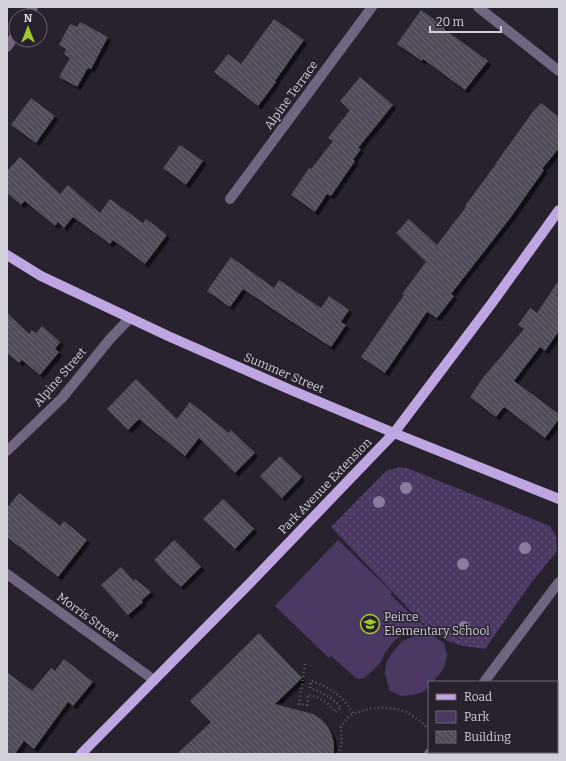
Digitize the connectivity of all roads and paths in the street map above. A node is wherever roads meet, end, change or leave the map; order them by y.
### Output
1 (372, 7) edge
2 (478, 7) edge
3 (559, 71) edge
4 (230, 199) dead end
5 (559, 210) edge
6 (7, 255) edge
7 (130, 318) junction
8 (394, 433) junction
9 (7, 451) edge
10 (559, 499) edge
11 (7, 574) edge
12 (559, 582) edge
13 (305, 664) dead end
14 (154, 680) junction
15 (485, 681) edge
16 (354, 715) junction
17 (428, 728) edge
18 (81, 754) edge
19 (337, 754) edge

1 - 4 street, Alpine Terrace
2 - 3 street
5 - 8 main road, Park Avenue Extension
6 - 7 main road, Summer Street
7 - 8 main road, Summer Street
7 - 9 street, Alpine Street
8 - 10 main road, Summer Street
8 - 14 main road, Park Avenue Extension
11 - 14 street, Morris Street
12 - 15 street
13 - 16 path
14 - 18 main road, Park Avenue Extension
16 - 17 path
16 - 19 path

